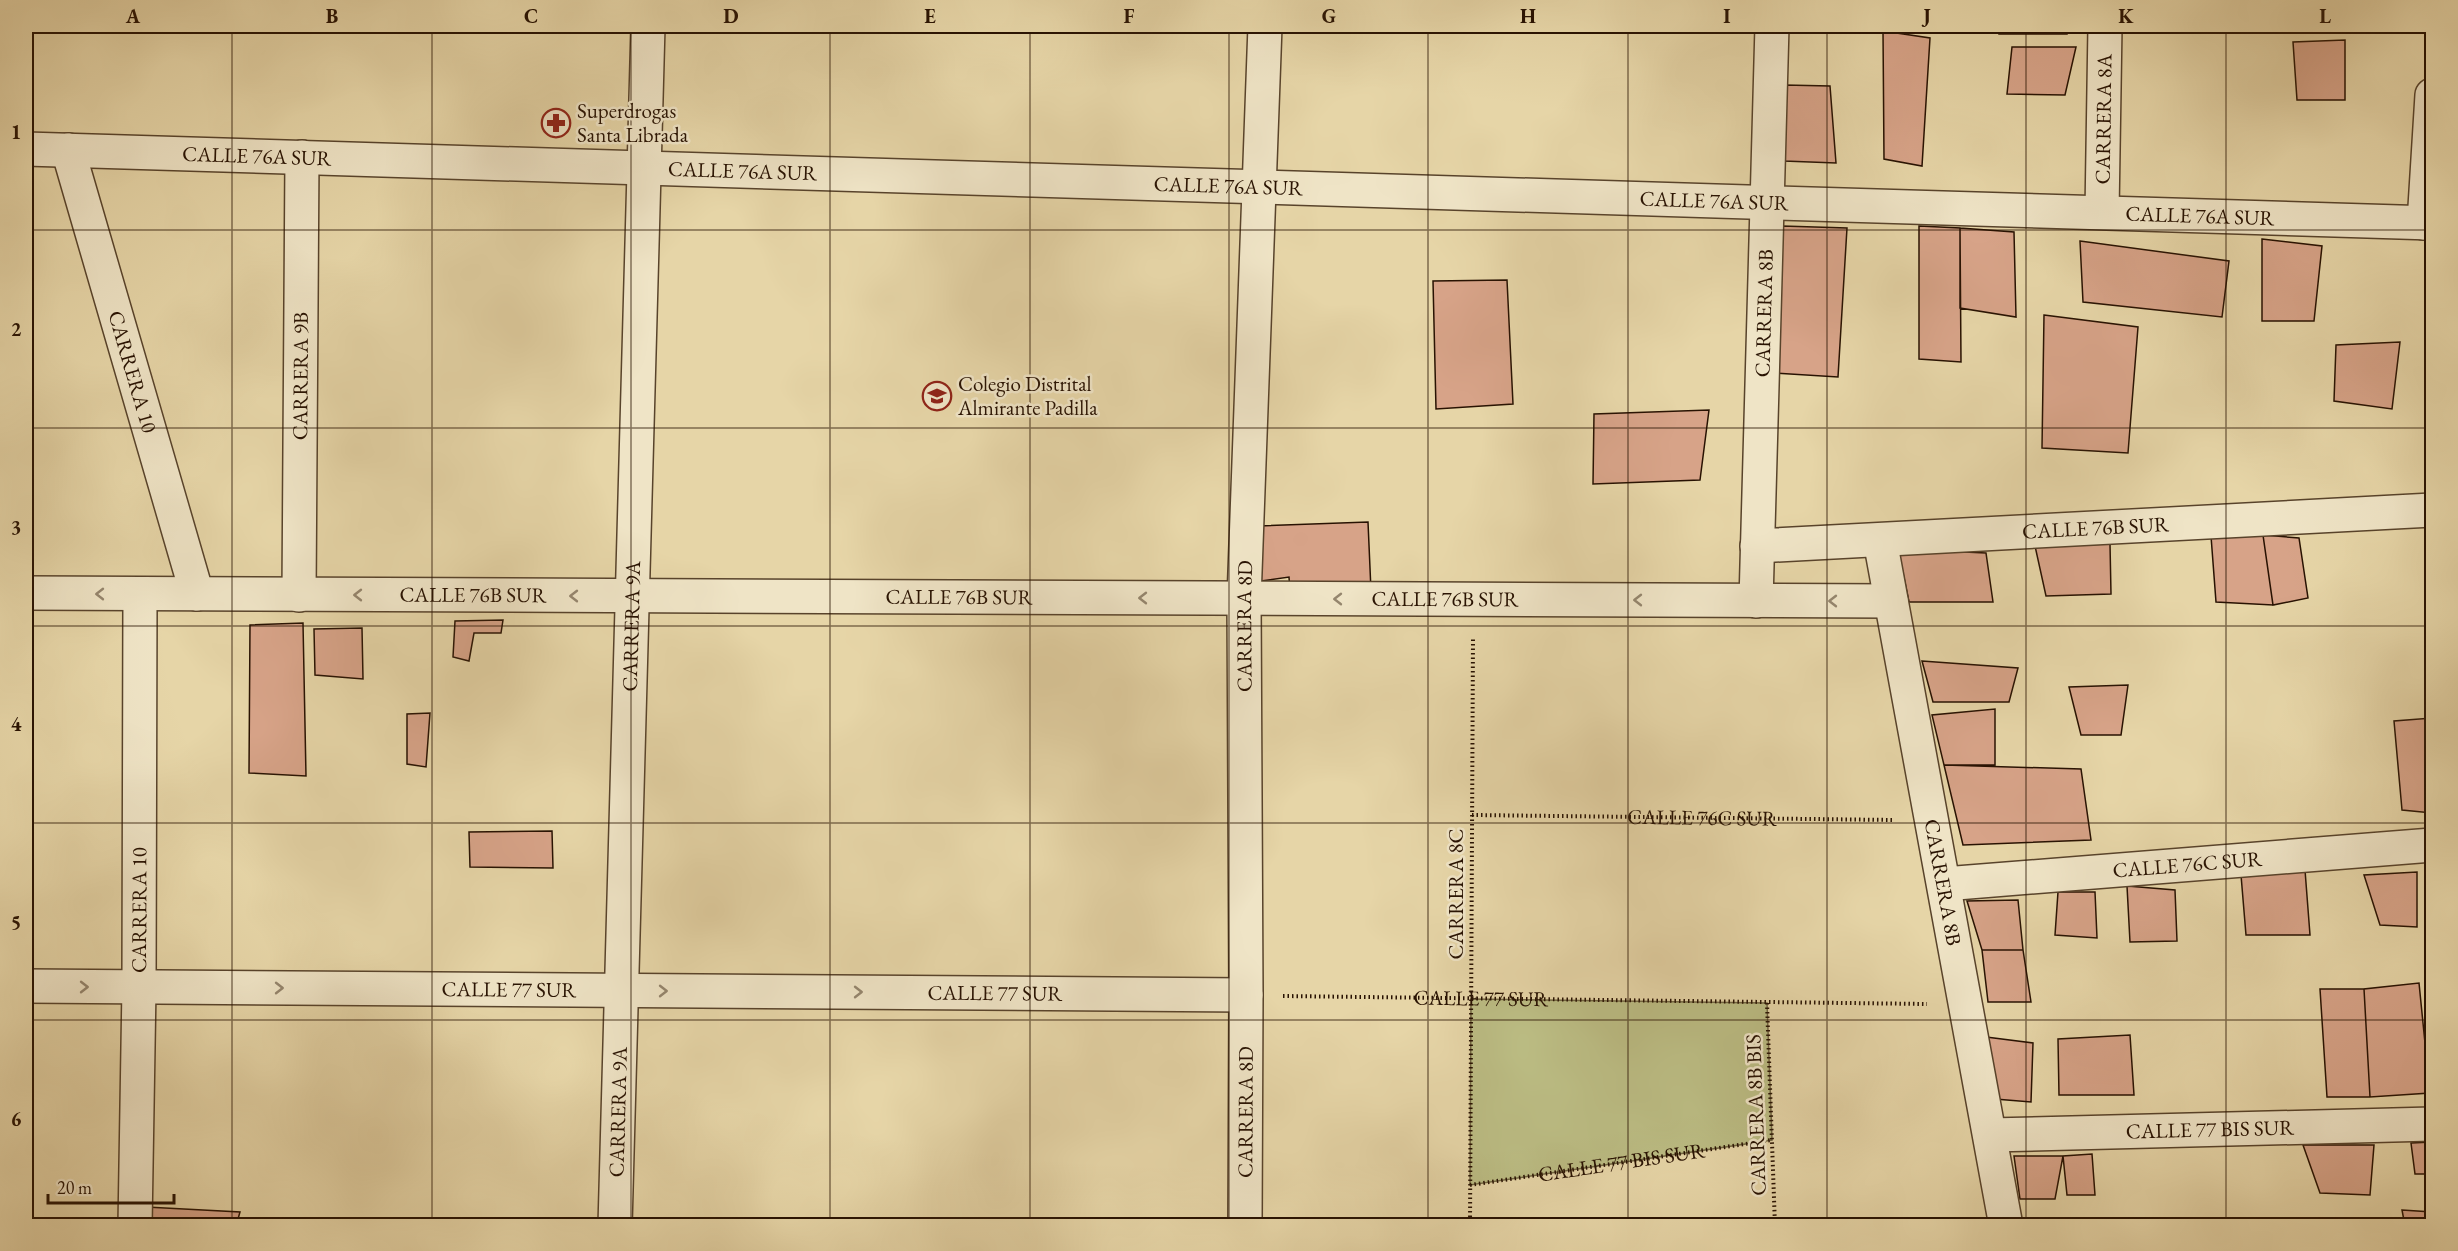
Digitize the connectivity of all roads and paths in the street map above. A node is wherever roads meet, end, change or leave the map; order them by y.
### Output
1 (648, 26) edge
2 (1265, 26) edge
3 (1772, 26) edge
4 (2105, 26) edge
5 (2433, 95) edge
6 (26, 149) edge
7 (68, 150) junction
8 (303, 157) junction
9 (644, 168) junction
10 (1260, 187) junction
11 (1768, 203) junction
12 (2102, 212) junction
13 (2428, 223) edge
14 (2433, 510) edge
15 (1880, 540) junction
16 (1757, 546) junction
17 (26, 593) edge
18 (140, 594) junction
19 (197, 594) junction
20 (299, 595) junction
21 (632, 596) junction
22 (1244, 599) junction
23 (1473, 599) junction
24 (1756, 601) junction
25 (1891, 601) junction
26 (1472, 815) junction
27 (1932, 821) junction
28 (2433, 845) edge
29 (1944, 884) junction
30 (26, 987) edge
31 (139, 987) junction
32 (622, 991) junction
33 (1246, 995) junction
34 (1471, 999) junction
35 (1767, 1003) junction
36 (1965, 1005) junction
37 (2433, 1124) edge
38 (1990, 1135) junction
39 (1772, 1140) junction
40 (1470, 1185) junction
41 (135, 1226) edge
42 (615, 1226) edge
43 (1245, 1226) edge
44 (1470, 1226) edge
45 (1775, 1226) edge
46 (2007, 1226) edge

1 - 9 street, CARRERA 9A
2 - 10 street, CARRERA 8D
3 - 11 street, CARRERA 8B
4 - 12 street, CARRERA 8A
5 - 13 street
6 - 7 street, CALLE 76A SUR
7 - 8 street, CALLE 76A SUR
7 - 19 street, CARRERA 10
8 - 9 street, CALLE 76A SUR
8 - 20 street, CARRERA 9B
9 - 10 street, CALLE 76A SUR
9 - 21 street, CARRERA 9A
10 - 11 street, CALLE 76A SUR
10 - 22 street, CARRERA 8D
11 - 12 street, CALLE 76A SUR
11 - 16 street, CARRERA 8B
12 - 13 street, CALLE 76A SUR
14 - 15 street, CALLE 76B SUR
15 - 16 street, CALLE 76B SUR
15 - 25 street, CARRERA 8B
16 - 24 street, CARRERA 8B
18 -> 17 street, CALLE 76B SUR
18 - 19 street, CALLE 76B SUR
18 - 31 street, CARRERA 10
19 - 20 street, CALLE 76B SUR
21 -> 20 street, CALLE 76B SUR
22 -> 21 street, CALLE 76B SUR
21 - 32 street, CARRERA 9A
23 -> 22 street, CALLE 76B SUR
22 - 33 street, CARRERA 8D
24 -> 23 street, CALLE 76B SUR
23 - 26 path, CARRERA 8C
25 -> 24 street, CALLE 76B SUR
25 - 27 street, CARRERA 8B
26 - 27 path, CALLE 76C SUR
26 - 34 path, CARRERA 8C
27 - 29 street, CARRERA 8B
28 - 29 street, CALLE 76C SUR
29 - 36 street, CARRERA 8B
30 -> 31 street, CALLE 77 SUR
31 -> 32 street, CALLE 77 SUR
31 - 41 street, CARRERA 10
32 -> 33 street, CALLE 77 SUR
32 - 42 street, CARRERA 9A
33 - 34 path, CALLE 77 SUR
33 - 43 street, CARRERA 8D
34 - 35 path, CALLE 77 SUR
34 - 40 path, CARRERA 8C
35 - 36 path, CALLE 77 SUR
35 - 39 path, CARRERA 8B BIS
36 - 38 street, CARRERA 8B
37 - 38 street, CALLE 77 BIS SUR
38 - 46 street, CARRERA 8B
39 - 40 path, CALLE 77 BIS SUR
39 - 45 path, CARRERA 8B BIS
40 - 44 path, CARRERA 8C

